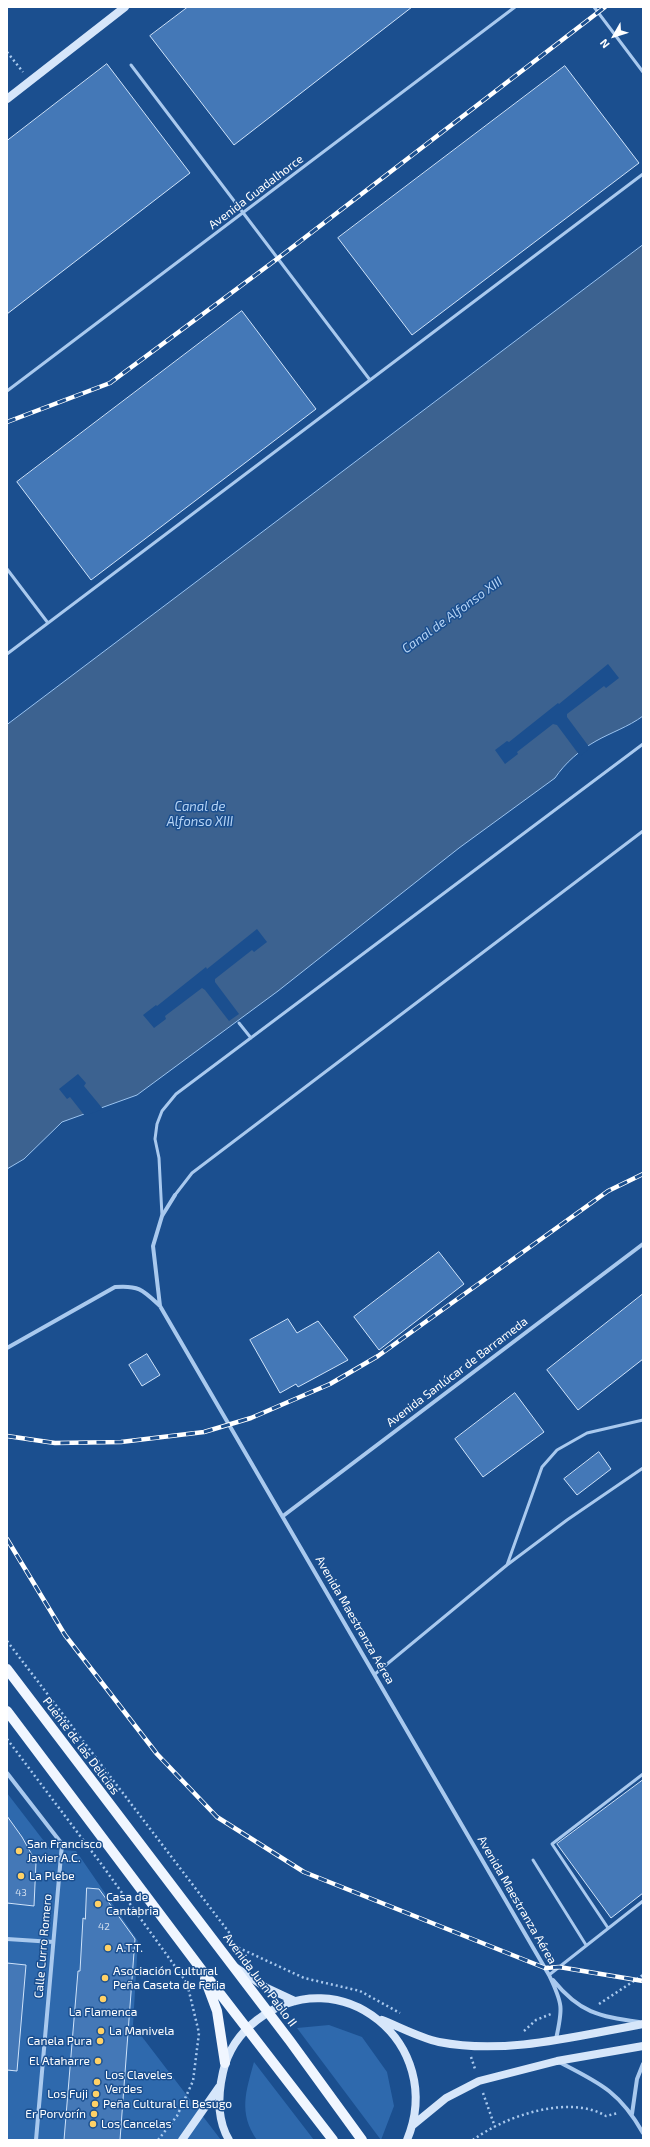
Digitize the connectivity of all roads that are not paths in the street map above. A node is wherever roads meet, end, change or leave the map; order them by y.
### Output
1 (125, 7) edge
2 (515, 7) edge
3 (594, 7) edge
4 (131, 65) dead end
5 (643, 72) edge
6 (7, 99) edge
7 (643, 174) edge
8 (243, 213) junction
9 (370, 380) junction
10 (7, 391) edge
11 (7, 569) edge
12 (48, 623) junction
13 (7, 654) edge
14 (643, 744) edge
15 (643, 831) edge
16 (239, 1023) dead end
17 (251, 1038) junction
18 (176, 1195) joint
19 (162, 1216) junction
20 (643, 1244) edge
21 (160, 1306) junction
22 (7, 1348) edge
23 (643, 1420) edge
24 (643, 1468) edge
25 (283, 1516) junction
26 (507, 1565) junction
27 (7, 1669) edge
28 (375, 1674) junction
29 (7, 1711) edge
30 (7, 1773) edge
31 (643, 1774) edge
32 (135, 1838) joint
33 (533, 1860) dead end
34 (643, 1901) edge
35 (608, 1928) junction
36 (7, 1940) edge
37 (53, 1942) junction
38 (586, 1945) junction
39 (232, 1964) junction
40 (201, 1969) junction
41 (549, 1975) junction
42 (295, 2001) junction
43 (268, 2012) junction
44 (375, 2017) junction
45 (643, 2024) edge
46 (248, 2027) junction
47 (556, 2040) junction
48 (643, 2046) edge
49 (557, 2061) junction
50 (225, 2063) junction
51 (643, 2064) edge
52 (219, 2087) junction
53 (632, 2114) junction
54 (413, 2126) junction
55 (643, 2133) edge
56 (36, 2140) edge
57 (182, 2140) edge
58 (229, 2140) edge
59 (333, 2140) edge
60 (362, 2140) edge
61 (407, 2140) edge

1 - 6 main road
2 - 8 lane, Avenida Guadalhorce
3 - 5 lane
4 - 8 lane
7 - 9 lane
8 - 9 lane
8 - 10 lane, Avenida Guadalhorce
9 - 12 lane
11 - 12 lane
12 - 13 lane
14 - 17 lane
15 - 18 lane
16 - 17 lane
17 - 19 lane
18 - 19 street
19 - 21 street
20 - 25 street, Avenida Sanlúcar de Barrameda
21 - 22 street, Avenida Maestranza Aérea
21 - 25 street, Avenida Maestranza Aérea
23 - 26 lane
24 - 26 lane
25 - 28 street, Avenida Maestranza Aérea
26 - 28 lane
27 - 32 main road, Puente de las Delicias
28 - 41 street, Avenida Maestranza Aérea
29 - 40 main road
30 - 37 street, Calle Curro Romero
31 - 35 lane
32 - 39 main road, Avenida Juan Pablo II
33 - 38 lane
34 - 35 lane
35 - 38 lane
36 - 37 street
37 - 56 street, Calle Curro Romero
38 - 41 lane
39 - 42 main road
39 - 43 main road, Avenida Juan Pablo II
40 - 46 main road
40 - 50 main road
41 - 45 street
41 - 47 street
42 - 43 main road
42 - 44 main road
43 - 46 main road
43 - 60 main road, Avenida Juan Pablo II
44 - 47 main road
44 - 54 main road
45 - 47 main road
46 - 50 main road
46 - 59 main road
48 - 49 main road
49 - 53 street
49 - 54 main road
50 - 52 main road
51 - 53 street
52 - 57 main road
52 - 58 main road
53 - 55 street
54 - 61 main road

